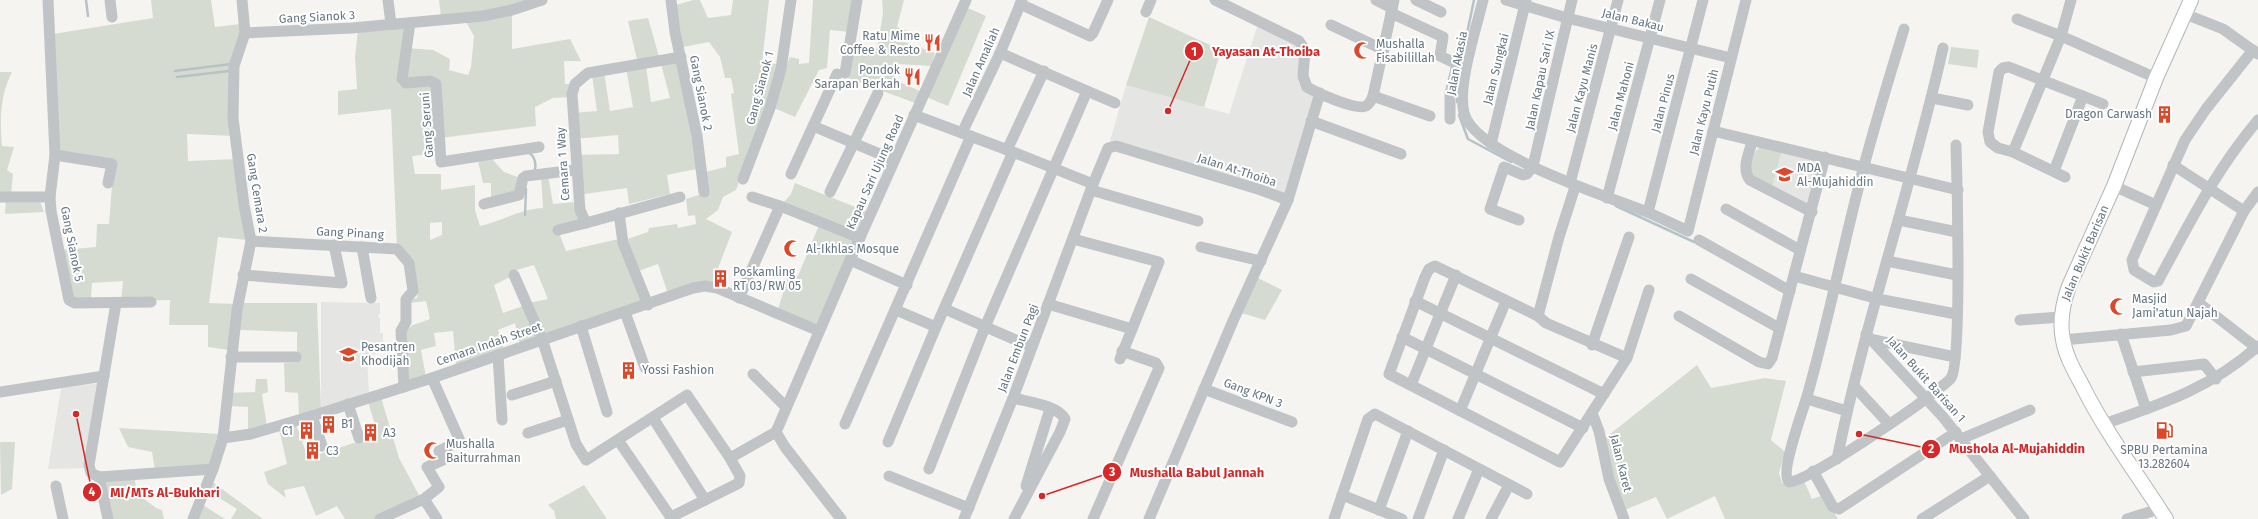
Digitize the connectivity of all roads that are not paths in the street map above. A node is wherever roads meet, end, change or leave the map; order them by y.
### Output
1 (48, 0) edge
2 (110, 0) edge
3 (242, 0) edge
4 (388, 0) edge
5 (542, 0) edge
6 (671, 0) edge
7 (791, 0) edge
8 (857, 0) edge
9 (966, 0) edge
10 (1108, 0) edge
11 (1150, 0) edge
12 (1215, 0) edge
13 (1376, 0) edge
14 (1416, 0) edge
15 (1483, 0) edge
16 (1506, 0) edge
17 (1572, 0) edge
18 (1618, 0) edge
19 (1660, 0) edge
20 (1703, 0) edge
21 (1746, 0) edge
22 (2071, 0) edge
23 (2190, 0) edge
24 (1021, 2) edge
25 (1525, 3) edge
26 (1393, 7) edge
27 (1146, 12) dead end
28 (1441, 12) dead end
29 (2185, 14) junction
30 (112, 17) dead end
31 (1567, 18) junction
32 (2017, 19) dead end
33 (410, 23) junction
34 (391, 24) junction
35 (1331, 25) dead end
36 (1611, 27) junction
37 (1904, 29) dead end
38 (245, 33) junction
39 (2060, 36) junction
40 (1650, 38) junction
41 (1692, 48) junction
42 (1943, 48) dead end
43 (1384, 50) junction
44 (2256, 52) edge
45 (1000, 53) junction
46 (681, 57) junction
47 (1731, 58) junction
48 (1044, 71) junction
49 (2156, 78) junction
50 (2042, 80) junction
51 (1087, 91) junction
52 (878, 93) dead end
53 (1320, 93) junction
54 (1373, 96) junction
55 (2083, 96) junction
56 (1932, 98) junction
57 (1115, 103) dead end
58 (2103, 104) dead end
59 (1968, 105) dead end
60 (914, 115) junction
61 (1430, 116) dead end
62 (1450, 119) dead end
63 (1311, 120) junction
64 (2258, 120) edge
65 (813, 126) junction
66 (1713, 131) junction
67 (966, 135) junction
68 (854, 142) junction
69 (1752, 142) junction
70 (1491, 144) junction
71 (1956, 145) dead end
72 (539, 147) dead end
73 (1010, 151) junction
74 (2013, 152) junction
75 (1401, 154) dead end
76 (55, 155) junction
77 (1825, 157) junction
78 (894, 160) junction
79 (2172, 165) junction
80 (1533, 166) junction
81 (1864, 166) junction
82 (1052, 167) junction
83 (575, 170) junction
84 (2054, 171) junction
85 (791, 174) dead end
86 (2065, 177) dead end
87 (1909, 178) junction
88 (744, 180) dead end
89 (108, 183) dead end
90 (2114, 186) junction
91 (1092, 187) junction
92 (1572, 187) junction
93 (2208, 188) junction
94 (1958, 190) junction
95 (704, 192) dead end
96 (830, 192) dead end
97 (2258, 192) edge
98 (0, 197) edge
99 (50, 197) junction
100 (680, 197) dead end
101 (752, 197) dead end
102 (1607, 198) junction
103 (1288, 200) junction
104 (484, 204) dead end
105 (2156, 205) junction
106 (780, 206) junction
107 (1726, 210) dead end
108 (2244, 211) junction
109 (1648, 212) junction
110 (1812, 212) junction
111 (619, 213) junction
112 (1519, 220) dead end
113 (1899, 220) junction
114 (1198, 221) dead end
115 (586, 223) junction
116 (558, 230) dead end
117 (1688, 231) joint
118 (1957, 232) junction
119 (1630, 237) dead end
120 (860, 238) junction
121 (1073, 239) junction
122 (1699, 240) dead end
123 (251, 242) junction
124 (334, 245) junction
125 (362, 247) junction
126 (1201, 247) dead end
127 (1800, 250) junction
128 (850, 260) junction
129 (1261, 261) junction
130 (1887, 261) junction
131 (243, 275) junction
132 (514, 275) dead end
133 (1456, 275) junction
134 (1957, 275) junction
135 (1794, 276) junction
136 (1691, 279) dead end
137 (907, 286) junction
138 (1836, 288) junction
139 (1649, 290) dead end
140 (1790, 291) junction
141 (371, 298) dead end
142 (740, 298) junction
143 (1878, 299) junction
144 (1415, 301) junction
145 (1506, 301) junction
146 (151, 302) dead end
147 (116, 303) junction
148 (2199, 303) junction
149 (1048, 304) junction
150 (648, 305) junction
151 (945, 309) junction
152 (896, 310) junction
153 (625, 312) junction
154 (1440, 313) junction
155 (1956, 314) junction
156 (1538, 316) junction
157 (1679, 316) dead end
158 (2061, 317) junction
159 (2020, 320) dead end
160 (581, 326) junction
161 (936, 327) junction
162 (985, 327) junction
163 (1779, 328) junction
164 (1132, 329) junction
165 (819, 331) junction
166 (2121, 334) junction
167 (1402, 337) junction
168 (1870, 337) junction
169 (1492, 338) junction
170 (542, 339) junction
171 (2063, 340) junction
172 (1592, 345) junction
173 (2258, 347) edge
174 (1032, 348) junction
175 (1426, 349) junction
176 (498, 355) junction
177 (231, 357) junction
178 (296, 357) dead end
179 (1955, 357) junction
180 (1627, 358) junction
181 (645, 368) dead end
182 (2133, 372) junction
183 (754, 374) dead end
184 (1477, 375) junction
185 (104, 376) junction
186 (432, 378) junction
187 (2216, 378) junction
188 (556, 381) junction
189 (1411, 385) junction
190 (1854, 386) junction
191 (404, 387) junction
192 (1204, 389) junction
193 (0, 392) edge
194 (1604, 394) junction
195 (512, 395) dead end
196 (1013, 398) junction
197 (1807, 399) junction
198 (1926, 399) junction
199 (348, 404) junction
200 (786, 407) junction
201 (1050, 409) junction
202 (2146, 409) junction
203 (2030, 410) dead end
204 (1460, 411) junction
205 (1847, 411) junction
206 (607, 412) dead end
207 (1592, 413) junction
208 (312, 416) junction
209 (653, 418) junction
210 (502, 420) dead end
211 (568, 420) junction
212 (1292, 422) dead end
213 (846, 424) dead end
214 (1889, 424) junction
215 (2104, 424) junction
216 (1582, 428) junction
217 (1408, 431) junction
218 (528, 432) dead end
219 (776, 432) junction
220 (1959, 435) junction
221 (222, 438) junction
222 (359, 438) dead end
223 (618, 440) junction
224 (888, 442) dead end
225 (322, 446) dead end
226 (1037, 448) junction
227 (1444, 450) junction
228 (1048, 453) junction
229 (730, 458) junction
230 (1838, 459) junction
231 (929, 469) dead end
232 (1479, 469) junction
233 (213, 470) junction
234 (1813, 471) junction
235 (889, 476) dead end
236 (1990, 476) junction
237 (99, 477) junction
238 (1509, 484) junction
239 (56, 486) dead end
240 (1527, 494) dead end
241 (1342, 495) junction
242 (424, 499) junction
243 (705, 500) junction
244 (1023, 500) junction
245 (968, 508) junction
246 (1379, 510) junction
247 (2162, 514) edge
248 (672, 518) edge
249 (837, 518) edge
250 (63, 519) edge
251 (108, 519) edge
252 (193, 519) edge
253 (380, 519) edge
254 (437, 519) edge
255 (964, 519) edge
256 (1014, 519) edge
257 (1093, 519) edge
258 (1149, 519) edge
259 (1334, 519) edge
260 (1402, 519) edge
261 (1418, 519) edge
262 (1458, 519) edge
263 (1491, 519) edge
264 (1624, 519) edge
265 (1922, 519) edge
266 (2024, 519) edge
267 (2127, 519) edge

1 - 76 street, Gang Sianok 5
2 - 30 street
3 - 38 street, Gang Cemara 2
4 - 34 street
5 - 33 street, Gang Sianok 3
6 - 46 street, Gang Sianok 2
7 - 88 street, Gang Sianok 1
8 - 65 street
9 - 60 street, Kapau Sari Ujung Road
10 - 24 street
11 - 27 street
12 - 53 street
13 - 26 street
14 - 28 street
15 - 70 street, Jalan Akasia
16 - 25 street, Jalan Bakau
17 - 31 street, Jalan Kapau Sari IX
18 - 36 street, Jalan Kayu Manis
19 - 40 street, Jalan Mahoni
20 - 41 street, Jalan Pinus
21 - 47 street, Jalan Kayu Putih
22 - 39 street
23 - 29 main road, Jalan Bukit Barisan
24 - 45 street, Jalan Amaliah
25 - 31 street, Jalan Bakau
25 - 70 street, Jalan Sungkai
26 - 43 street
26 - 62 street
29 - 44 street
29 - 49 main road, Jalan Bukit Barisan
31 - 36 street, Jalan Bakau
31 - 80 street, Jalan Kapau Sari IX
32 - 39 street
33 - 34 street, Gang Sianok 3
33 - 72 street, Gang Seruni
34 - 38 street, Gang Sianok 3
35 - 43 street
36 - 40 street, Jalan Bakau
36 - 92 street, Jalan Kayu Manis
37 - 81 street
38 - 123 street, Gang Cemara 2
39 - 49 street
39 - 50 street
40 - 41 street, Jalan Bakau
40 - 102 street, Jalan Mahoni
41 - 47 street, Jalan Bakau
41 - 109 street, Jalan Pinus
42 - 56 street
43 - 54 street
44 - 79 street
45 - 48 street
45 - 67 street, Jalan Amaliah
46 - 83 street, Cemara 1 Way
46 - 95 street, Gang Sianok 2
47 - 66 street, Jalan Kayu Putih
48 - 51 street
48 - 73 street
49 - 90 main road, Jalan Bukit Barisan
50 - 55 street
50 - 74 street
50 - 74 street
51 - 57 street
51 - 82 street
52 - 68 street
53 - 54 street
53 - 63 street, Jalan At-Thoiba
54 - 61 street
55 - 58 street
55 - 84 street
56 - 59 street
56 - 87 street
60 - 67 street
60 - 78 street, Kapau Sari Ujung Road
63 - 75 street
63 - 103 street, Jalan At-Thoiba
64 - 93 street
65 - 68 street
65 - 85 street
66 - 69 street
66 - 117 street, Jalan Kayu Putih
67 - 73 street
67 - 137 street, Jalan Amaliah
68 - 78 street
68 - 96 street
69 - 77 street
69 - 110 street
70 - 80 street, Jalan Akasia
71 - 94 street
73 - 82 street
73 - 151 street
74 - 84 street
76 - 89 street
76 - 99 street, Gang Sianok 5
77 - 81 street
77 - 110 street
78 - 120 street, Kapau Sari Ujung Road
79 - 93 street
79 - 105 street
80 - 92 street, Jalan Akasia
80 - 112 street
81 - 87 street
81 - 138 street
82 - 91 street
82 - 162 street
83 - 104 street
83 - 115 street, Cemara 1 Way
84 - 86 street
87 - 94 street
87 - 113 street
90 - 105 street
90 - 158 main road, Jalan Bukit Barisan
91 - 103 street, Jalan At-Thoiba
91 - 114 street
91 - 121 street, Jalan Embun Pagi
92 - 102 street, Jalan Akasia
92 - 156 street, Jalan Kayu Manis
93 - 105 street
93 - 108 street
94 - 118 street
97 - 108 street
98 - 99 street
99 - 147 street, Gang Sianok 5
100 - 111 street
101 - 106 street
102 - 109 street, Jalan Akasia
103 - 129 street
106 - 120 street
106 - 142 street
107 - 127 street
108 - 148 street
109 - 117 street, Jalan Akasia
110 - 127 street
111 - 115 street
111 - 150 street
113 - 118 street
113 - 130 street
115 - 116 street
118 - 134 street
119 - 172 street
120 - 128 street, Kapau Sari Ujung Road
121 - 149 street, Jalan Embun Pagi
121 - 164 street
122 - 140 street
123 - 124 street, Gang Pinang
123 - 131 street, Gang Cemara 2
124 - 125 street, Gang Pinang
124 - 131 street
125 - 141 street
125 - 191 street, Gang Pinang
126 - 129 street
127 - 135 street
128 - 137 street
128 - 165 street, Kapau Sari Ujung Road
129 - 192 street
130 - 134 street
130 - 143 street
131 - 177 street, Gang Cemara 2
132 - 170 street
133 - 144 street
133 - 145 street
133 - 154 street
134 - 155 street
135 - 138 street
135 - 140 street
136 - 163 street
137 - 152 street, Jalan Amaliah
138 - 143 street
138 - 197 street
139 - 180 street
140 - 163 street
142 - 150 street, Cemara Indah Street
142 - 165 street, Cemara Indah Street
143 - 155 street
143 - 168 street
144 - 154 street
144 - 167 street
145 - 156 street
145 - 169 street
146 - 147 street
147 - 185 street
148 - 166 street
148 - 173 street
149 - 164 street
149 - 174 street, Jalan Embun Pagi
150 - 153 street, Cemara Indah Street
151 - 161 street
151 - 162 street
152 - 161 street
152 - 213 street, Jalan Amaliah
153 - 160 street, Cemara Indah Street
153 - 181 street
154 - 169 street
154 - 175 street
155 - 179 street
156 - 172 street
157 - 163 street
158 - 159 street
158 - 171 main road, Jalan Bukit Barisan
160 - 170 street, Cemara Indah Street
160 - 206 street
161 - 224 street
162 - 174 street
162 - 231 street
164 - 257 street
165 - 200 street, Kapau Sari Ujung Road
166 - 171 street
166 - 182 street
167 - 175 street
167 - 189 street
168 - 179 street
168 - 190 street
168 - 198 street, Jalan Bukit Barisan 1
169 - 184 street
169 - 194 street
170 - 176 street, Cemara Indah Street
170 - 188 street
171 - 215 main road, Jalan Bukit Barisan
172 - 180 street
173 - 187 street
174 - 196 street, Jalan Embun Pagi
175 - 184 street
175 - 189 street
176 - 186 street, Cemara Indah Street
176 - 210 street
177 - 178 street
177 - 221 street, Gang Cemara 2
179 - 198 street
180 - 194 street
182 - 187 street
182 - 202 street
183 - 200 street
184 - 204 street
184 - 216 street
185 - 193 street
185 - 237 street
186 - 191 street, Cemara Indah Street
186 - 242 street
187 - 202 street
188 - 195 street
188 - 211 street
189 - 204 street
190 - 205 street
190 - 214 street
191 - 199 street, Cemara Indah Street
192 - 212 street, Gang KPN 3
192 - 258 street
194 - 207 street
196 - 201 street
196 - 245 street, Jalan Embun Pagi
197 - 205 street
197 - 234 street
198 - 214 street
198 - 220 street, Jalan Bukit Barisan 1
199 - 208 street, Cemara Indah Street
199 - 222 street
200 - 219 street, Kapau Sari Ujung Road
201 - 226 street
201 - 228 street
202 - 215 street
203 - 220 street
204 - 216 street
205 - 230 street
207 - 216 street
207 - 264 street, Jalan Karet
208 - 221 street, Cemara Indah Street
208 - 225 street
209 - 223 street
209 - 229 street
209 - 243 street
211 - 218 street
211 - 223 street
214 - 230 street
215 - 247 main road, Jalan Bukit Barisan
217 - 227 street
217 - 241 street
217 - 246 street
219 - 229 street
219 - 249 street
220 - 234 street
220 - 236 street, Jalan Bukit Barisan 1
221 - 233 street
223 - 248 street
226 - 228 street
226 - 244 street
227 - 232 street
227 - 261 street
228 - 244 street
229 - 243 street
230 - 234 street
232 - 238 street
232 - 262 street
233 - 237 street
233 - 252 street
235 - 245 street
236 - 265 street
236 - 266 street, Jalan Bukit Barisan 1
237 - 251 street
238 - 240 street
238 - 263 street
239 - 250 street
241 - 246 street
241 - 259 street
242 - 253 street
242 - 254 street
243 - 248 street
244 - 256 street
245 - 255 street, Jalan Embun Pagi
246 - 260 street
247 - 267 street

